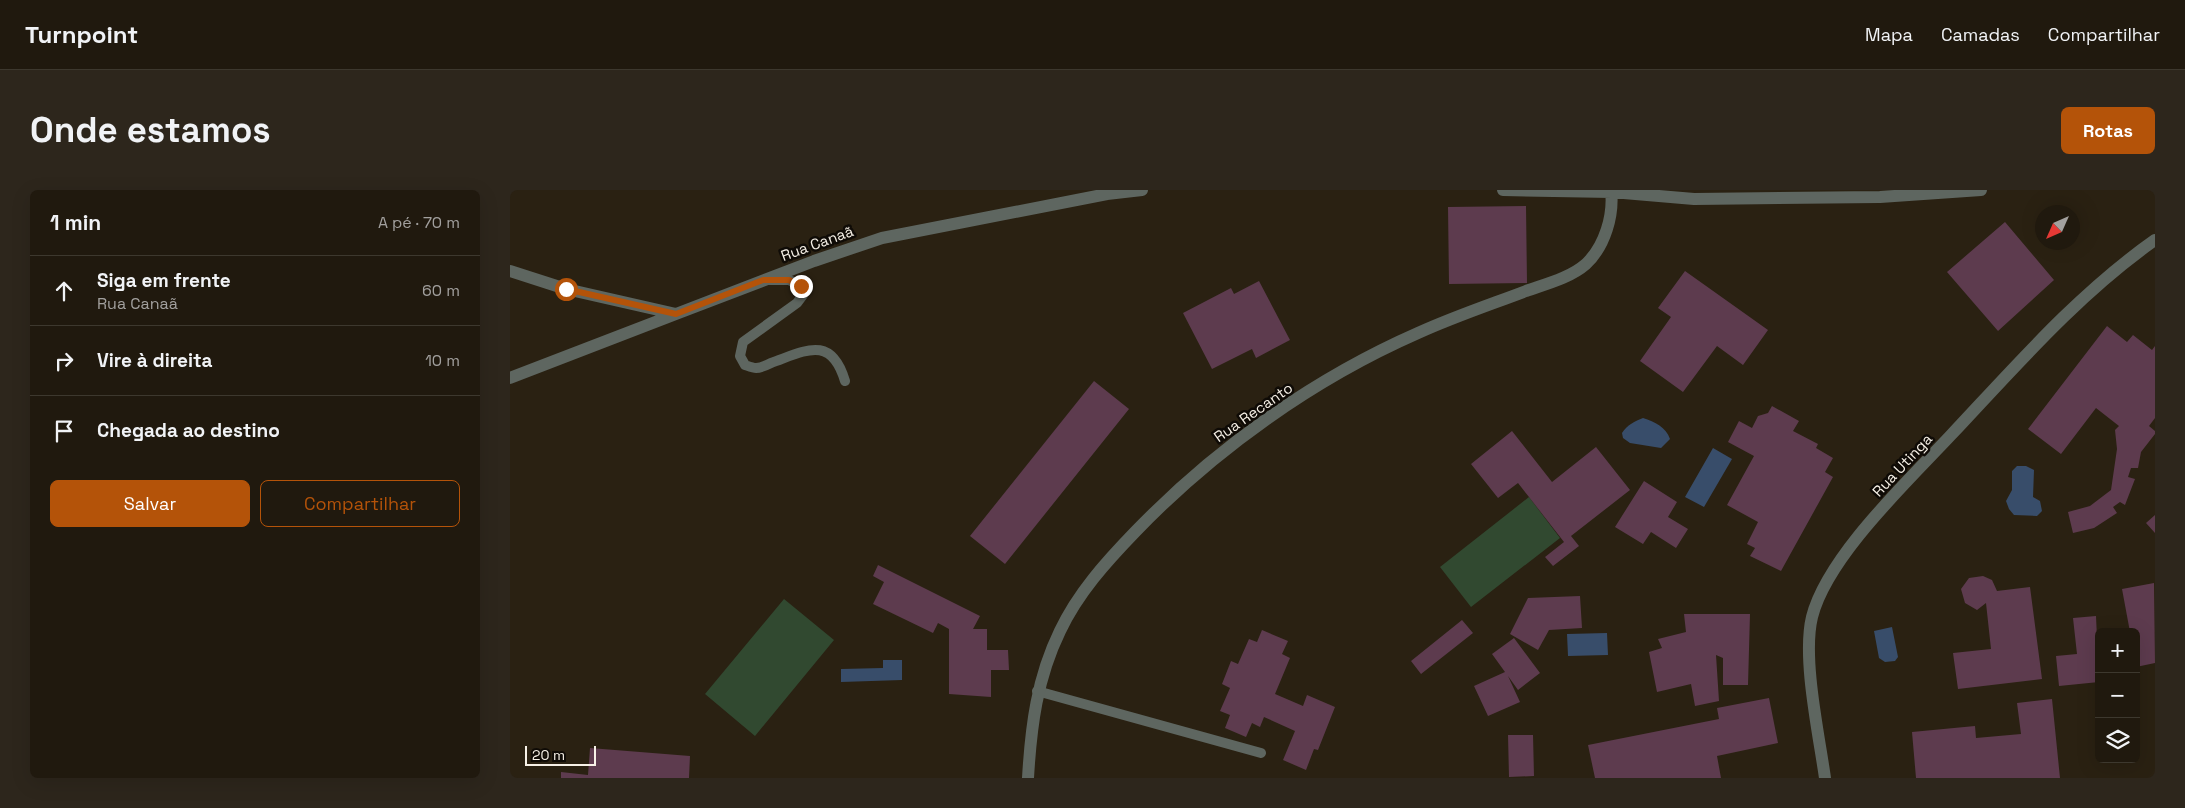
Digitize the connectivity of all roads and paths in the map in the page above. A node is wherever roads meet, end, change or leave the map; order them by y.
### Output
1 (1142, 190) edge
2 (1503, 190) edge
3 (1981, 190) edge
4 (1611, 191) edge
5 (2155, 240) edge
6 (510, 271) edge
7 (763, 280) junction
8 (676, 314) junction
9 (510, 378) edge
10 (845, 380) dead end
11 (1037, 691) junction
12 (1261, 753) dead end
13 (1028, 778) edge
14 (1825, 778) edge

1 - 7 street, Rua Canaã
2 - 4 street
3 - 4 street
4 - 11 street, Rua Recanto
5 - 14 street, Rua Utinga
6 - 8 street
7 - 8 street, Rua Canaã
7 - 10 lane
8 - 9 street, Rua Canaã
11 - 12 lane
11 - 13 street, Rua Recanto

